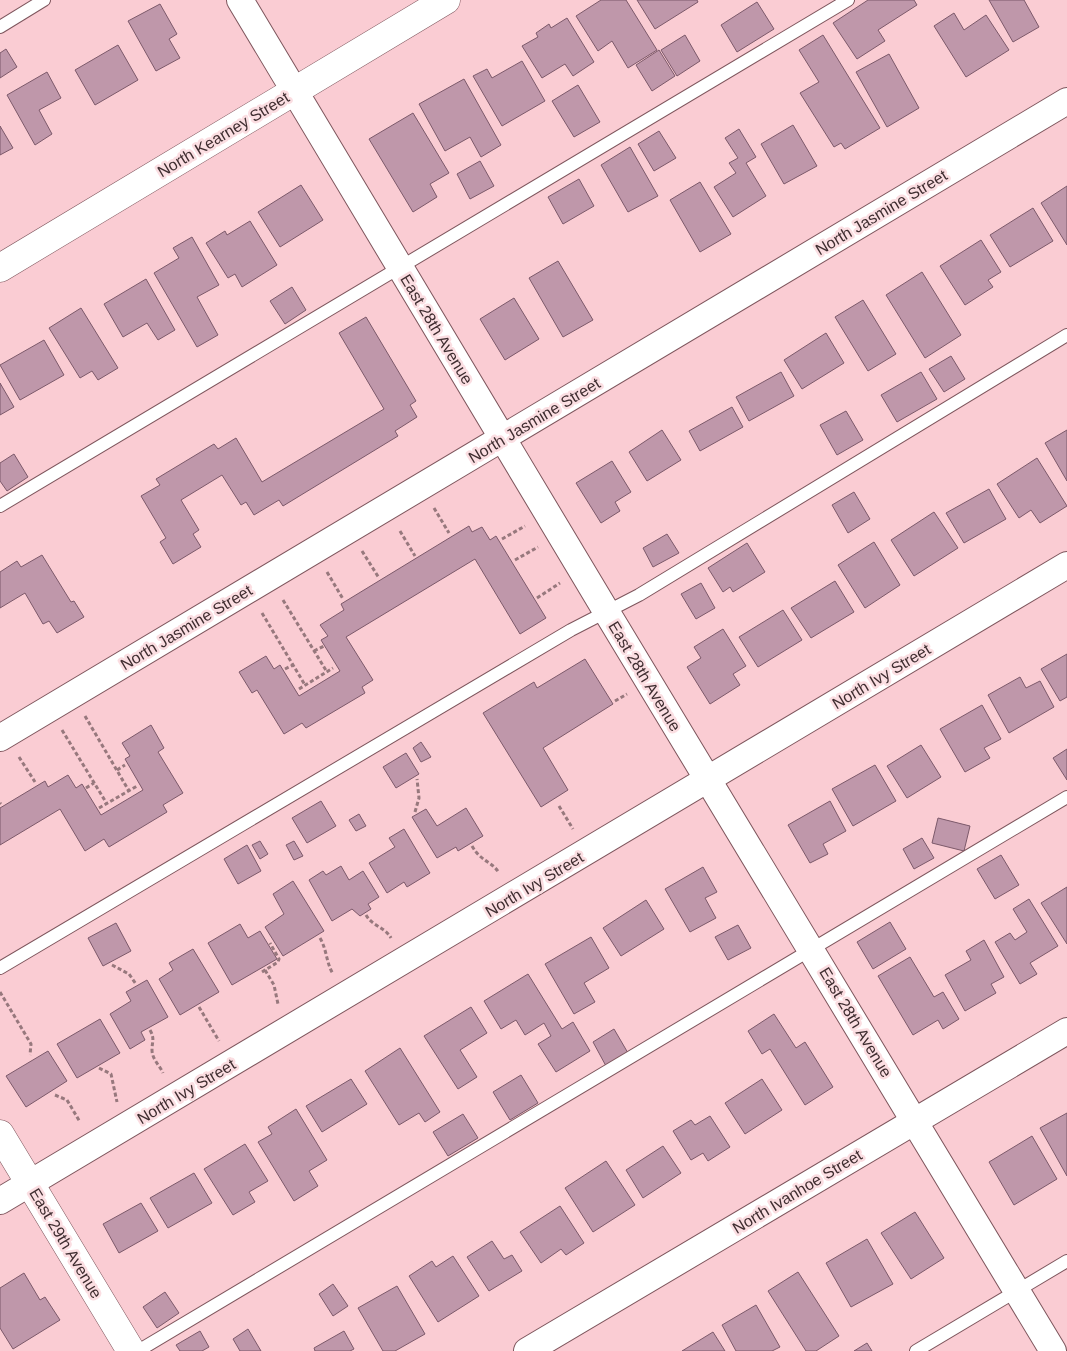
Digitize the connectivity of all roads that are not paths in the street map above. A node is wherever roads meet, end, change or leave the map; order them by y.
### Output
1 (44, 0) edge
2 (240, 0) edge
3 (446, 0) edge
4 (848, 0) edge
5 (0, 26) edge
6 (294, 91) junction
7 (1067, 101) edge
8 (0, 268) edge
9 (400, 268) junction
10 (1067, 335) edge
11 (503, 438) junction
12 (0, 506) edge
13 (1067, 565) edge
14 (606, 612) junction
15 (9, 746) edge
16 (708, 780) junction
17 (1067, 797) edge
18 (812, 949) junction
19 (0, 968) edge
20 (1067, 1031) edge
21 (915, 1121) junction
22 (0, 1134) edge
23 (30, 1184) junction
24 (0, 1201) edge
25 (1067, 1261) edge
26 (1017, 1292) junction
27 (131, 1351) edge
28 (138, 1351) edge
29 (527, 1351) edge
30 (916, 1351) edge
31 (1053, 1351) edge

1 - 5 lane
2 - 6 street, East 28th Avenue
3 - 6 street, North Kearney Street
4 - 9 lane
6 - 8 street, North Kearney Street
6 - 9 street, East 28th Avenue
7 - 11 street, North Jasmine Street
9 - 11 street, East 28th Avenue
9 - 12 lane
10 - 14 lane
11 - 14 street, East 28th Avenue
11 - 15 street, North Jasmine Street
13 - 16 street, North Ivy Street
14 - 16 street, East 28th Avenue
14 - 19 lane
16 - 18 street, East 28th Avenue
16 - 23 street, North Ivy Street
17 - 18 lane
18 - 21 street, East 28th Avenue
18 - 28 lane
20 - 21 street, North Ivanhoe Street
21 - 26 street, East 28th Avenue
21 - 29 street, North Ivanhoe Street
22 - 23 street, East 29th Avenue
23 - 24 street, North Ivy Street
23 - 27 street, East 29th Avenue
25 - 26 lane
26 - 30 lane
26 - 31 street, East 28th Avenue

